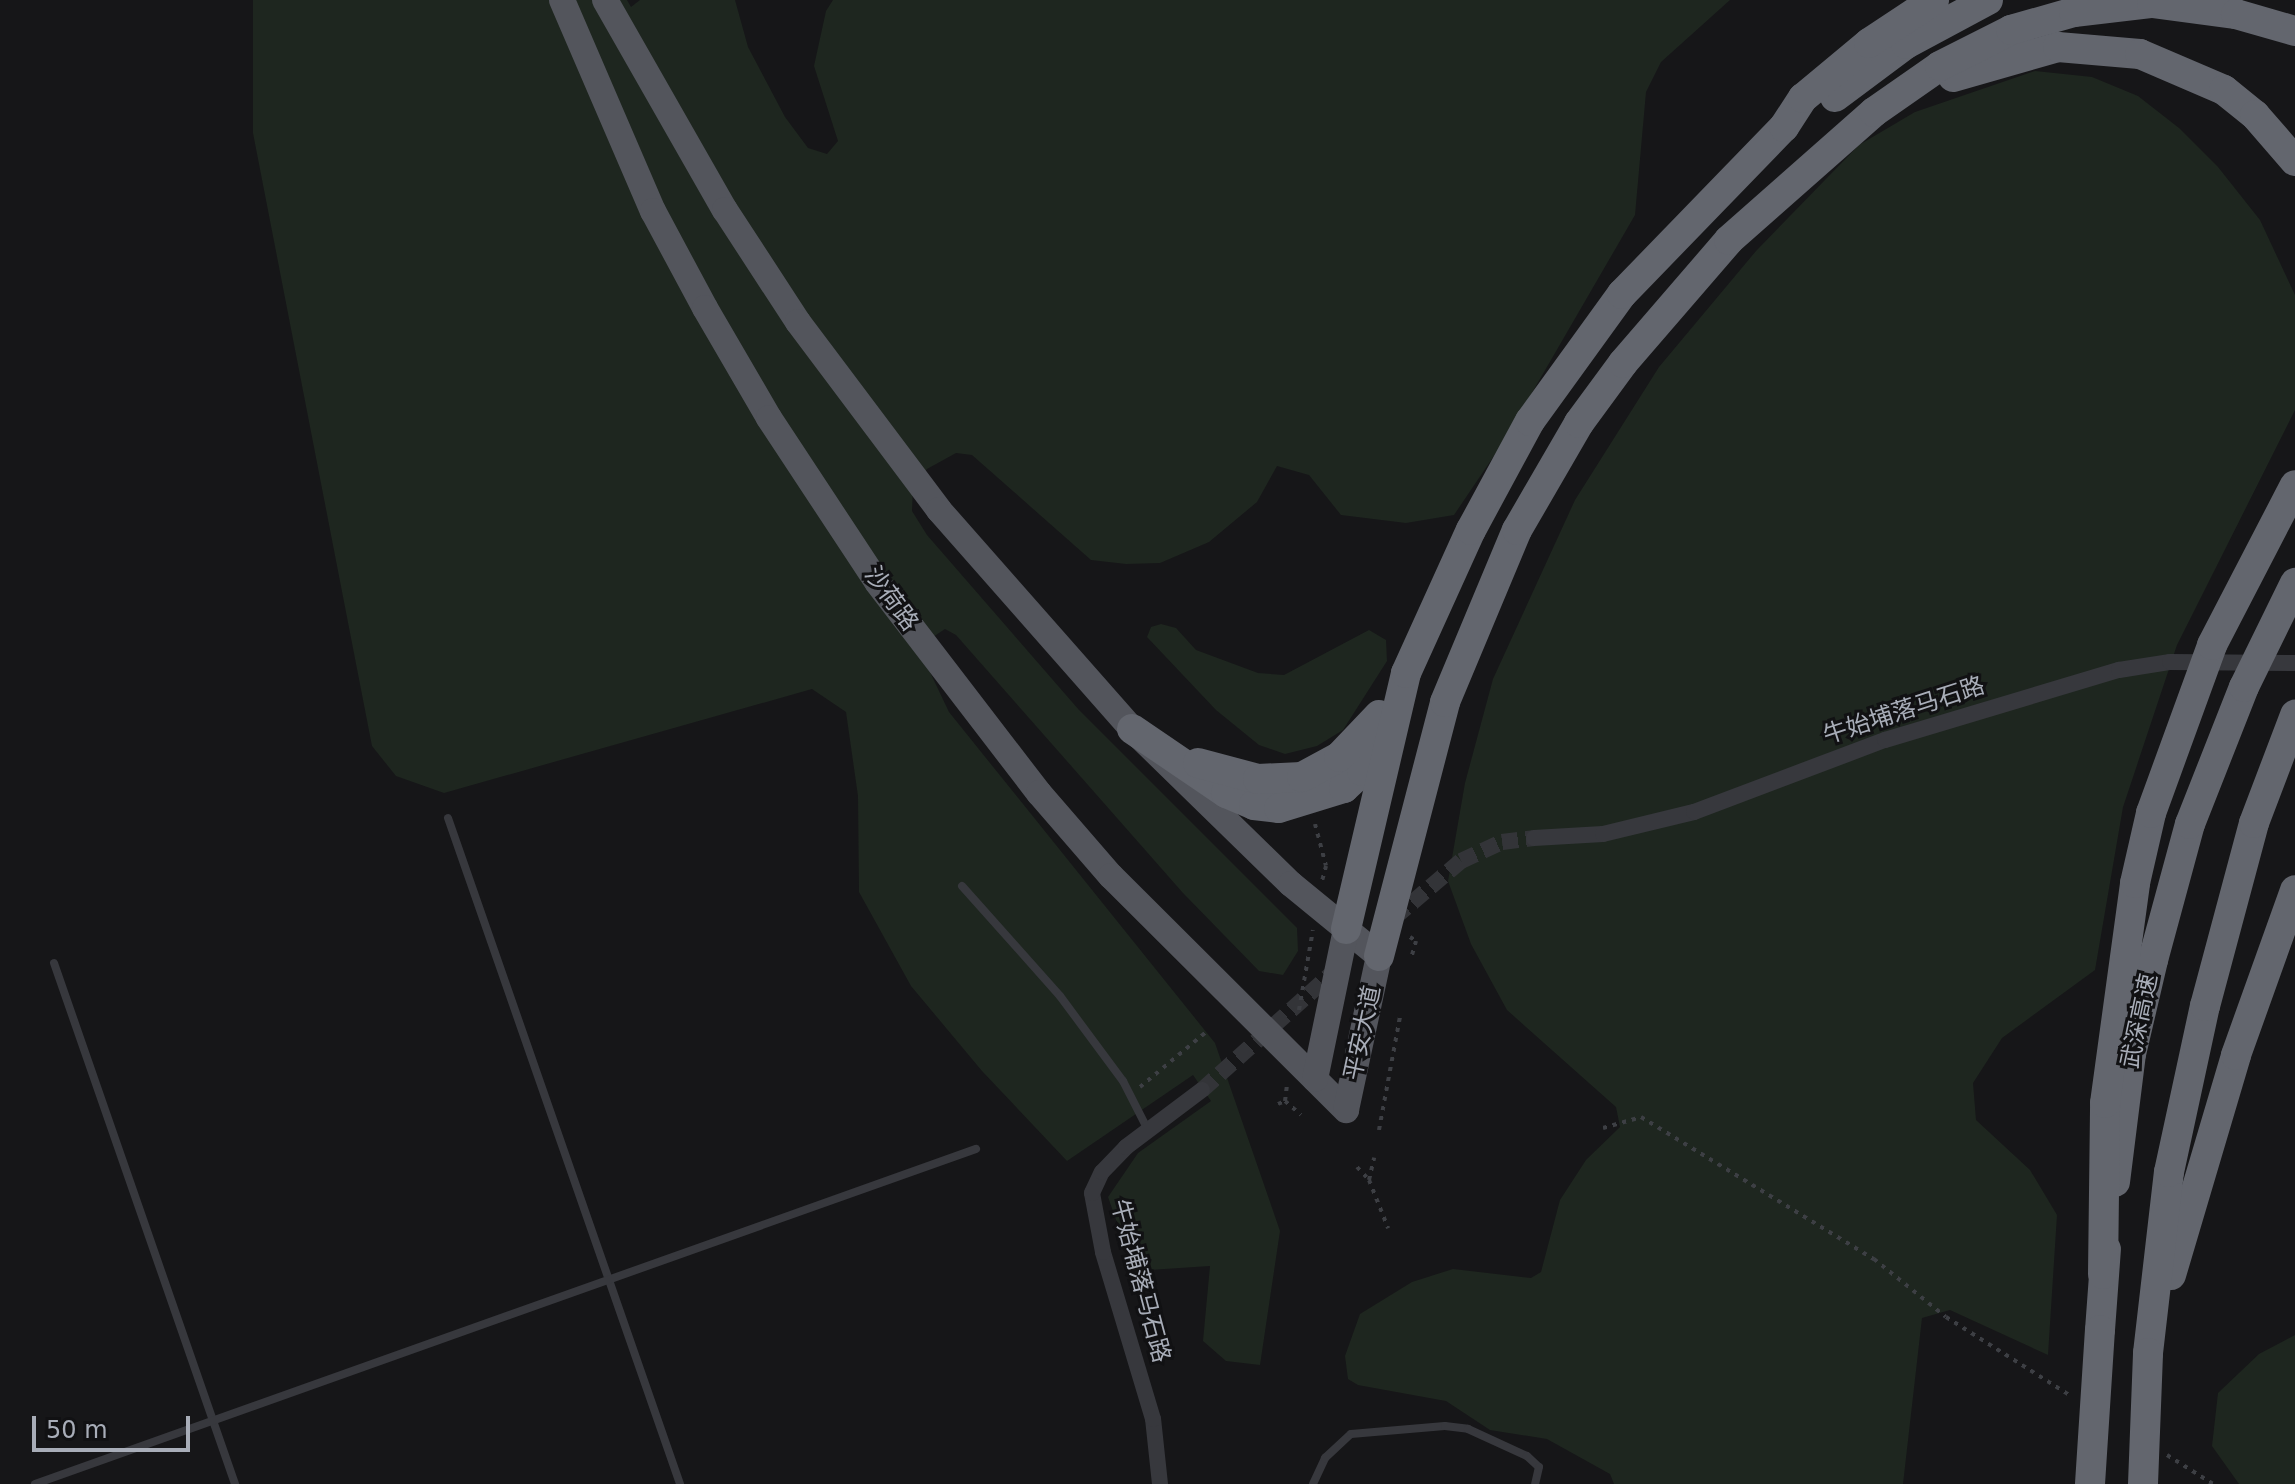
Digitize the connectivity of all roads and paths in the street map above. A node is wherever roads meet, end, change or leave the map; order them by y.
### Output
1 (562, 0) edge
2 (605, 0) edge
3 (1934, 0) edge
4 (1988, 0) edge
5 (2295, 31) edge
6 (1784, 127) junction
7 (1844, 140) junction
8 (2295, 161) edge
9 (2295, 485) edge
10 (2295, 583) edge
11 (2295, 663) edge
12 (1402, 687) junction
13 (2295, 715) edge
14 (1132, 729) junction
15 (1312, 814) dead end
16 (448, 818) dead end
17 (1534, 838) tunnel mouth
18 (1322, 881) dead end
19 (962, 886) dead end
20 (2295, 890) edge
21 (1313, 929) dead end
22 (1346, 929) junction
23 (1416, 941) dead end
24 (1379, 956) junction
25 (1411, 959) dead end
26 (54, 963) dead end
27 (1299, 1010) dead end
28 (1400, 1017) dead end
29 (1206, 1032) dead end
30 (1315, 1079) junction
31 (1287, 1081) dead end
32 (1202, 1090) tunnel mouth
33 (1130, 1095) junction
34 (1285, 1101) junction
35 (1278, 1104) dead end
36 (1346, 1110) joint
37 (1301, 1115) dead end
38 (1603, 1128) dead end
39 (1148, 1130) junction
40 (1379, 1130) dead end
41 (976, 1149) dead end
42 (1374, 1158) dead end
43 (1357, 1167) dead end
44 (1369, 1180) junction
45 (1388, 1228) dead end
46 (2103, 1274) junction
47 (609, 1279) junction
48 (2148, 1353) junction
49 (2077, 1400) dead end
50 (211, 1421) junction
51 (2154, 1447) dead end
52 (35, 1484) edge
53 (235, 1484) edge
54 (680, 1484) edge
55 (1160, 1484) edge
56 (1313, 1484) edge
57 (1535, 1484) edge
58 (2090, 1484) edge
59 (2143, 1484) edge
60 (2213, 1484) edge

1 - 30 main road, 沙荷路
2 - 14 main road
3 - 6 highway
4 - 6 highway
5 - 7 highway
6 - 12 highway
7 - 8 highway
7 - 24 highway
9 - 46 highway, bridge
10 - 46 highway, 武深高速, bridge
11 - 17 street, 牛始埔落马石路
12 - 14 highway
12 - 22 highway
13 - 48 highway
14 - 22 main road
15 - 18 path
16 - 47 lane
19 - 33 lane
20 - 48 highway
21 - 27 path
22 - 24 main road
22 - 30 main road, 平安大道
23 - 25 path
24 - 36 main road, 平安大道
26 - 50 lane
28 - 40 path
29 - 33 path
30 - 36 main road, 沙荷路
31 - 34 path
32 - 39 street, 牛始埔落马石路
33 - 39 lane
34 - 35 path
34 - 37 path
38 - 49 path
39 - 55 street, 牛始埔落马石路
41 - 47 lane
42 - 44 path
43 - 44 path
44 - 45 path
46 - 58 highway, 武深高速, bridge
47 - 50 lane
47 - 54 lane
48 - 59 highway, bridge
50 - 52 lane
50 - 53 lane
51 - 60 path
56 - 57 lane

